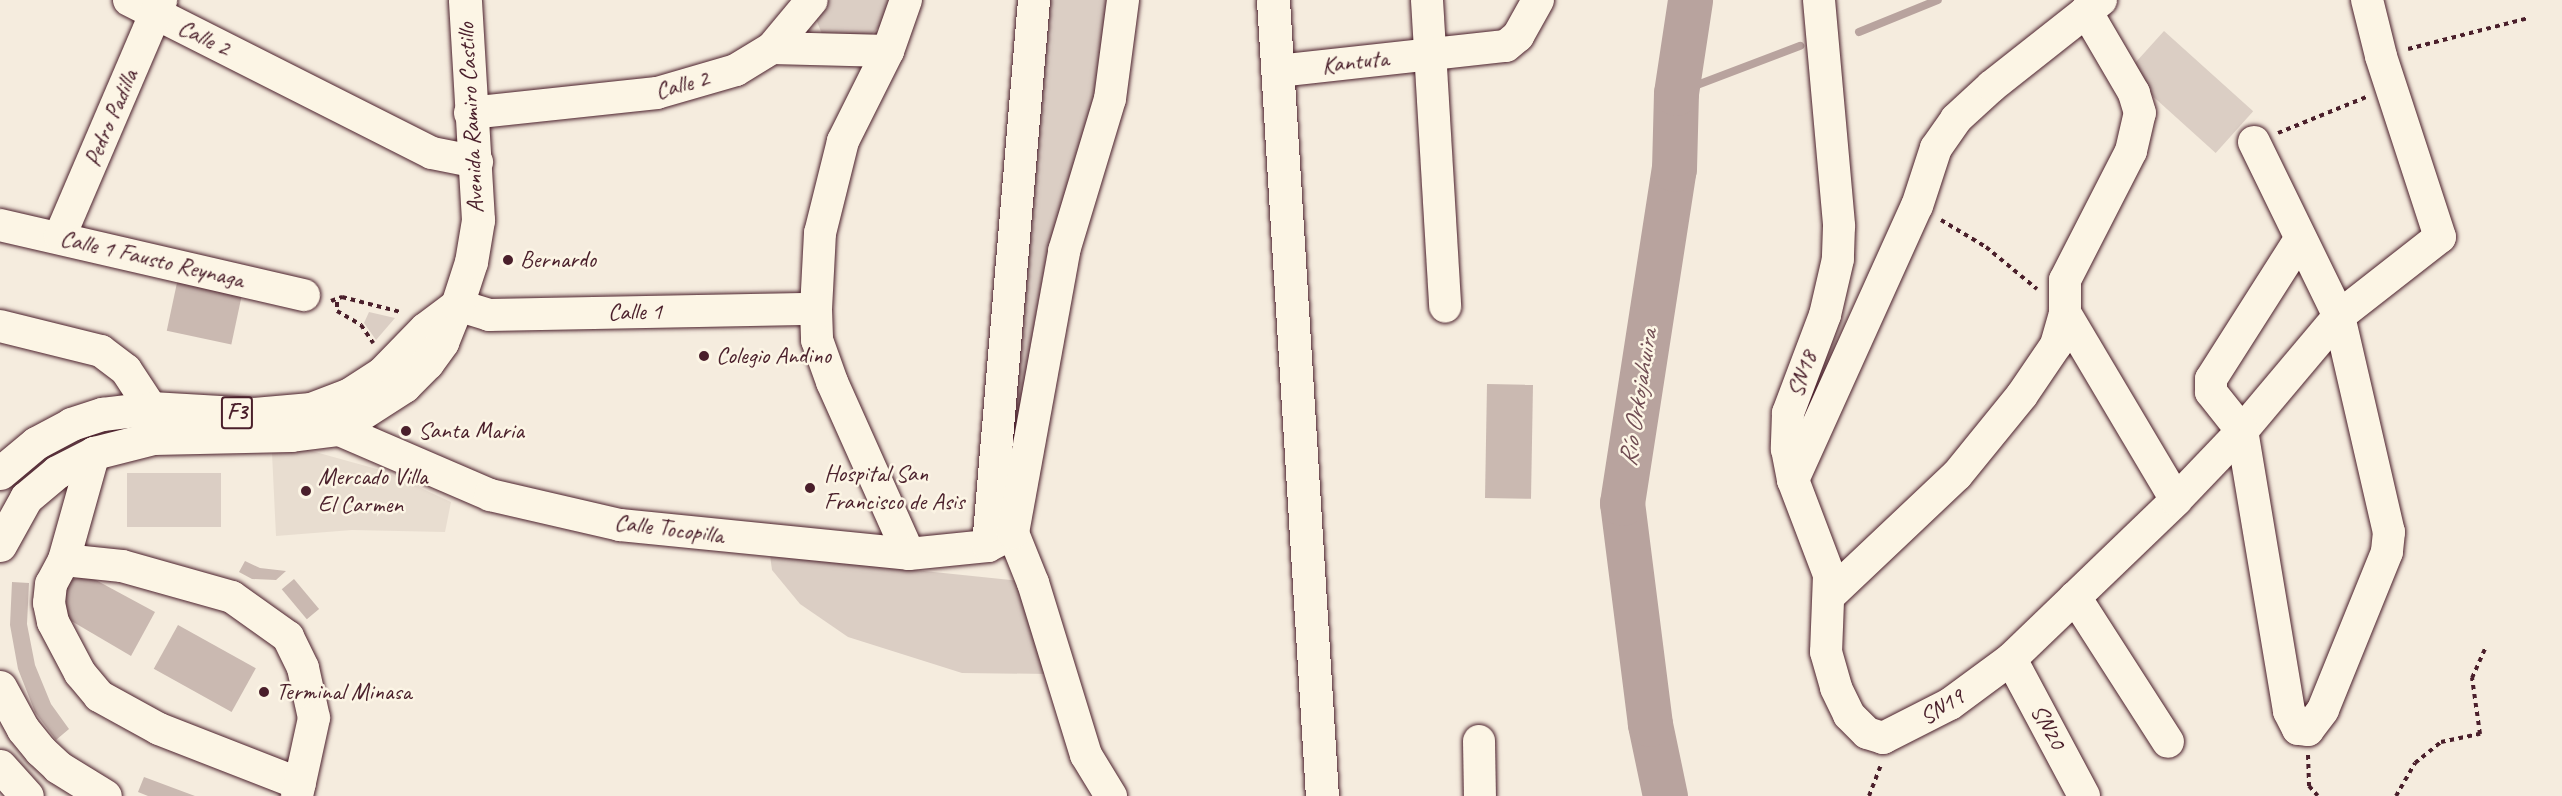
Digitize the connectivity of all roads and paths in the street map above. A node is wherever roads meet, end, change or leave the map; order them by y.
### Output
1 (465, 0) edge
2 (812, 0) edge
3 (906, 0) edge
4 (1034, 0) edge
5 (1123, 0) edge
6 (1273, 0) edge
7 (1427, 0) edge
8 (1538, 0) edge
9 (1819, 0) edge
10 (2367, 0) edge
11 (149, 5) edge
12 (2093, 5) edge
13 (2529, 18) dead end
14 (772, 48) junction
15 (888, 51) junction
16 (1431, 53) junction
17 (2381, 56) junction
18 (1278, 71) junction
19 (2391, 87) junction
20 (470, 113) junction
21 (2254, 142) joint
22 (477, 162) junction
23 (1917, 206) junction
24 (0, 225) edge
25 (60, 236) junction
26 (2299, 241) junction
27 (304, 295) joint
28 (337, 302) junction
29 (456, 305) junction
30 (1445, 306) dead end
31 (816, 309) junction
32 (401, 312) dead end
33 (2065, 313) junction
34 (2338, 316) junction
35 (0, 326) edge
36 (373, 343) dead end
37 (82, 421) junction
38 (152, 423) junction
39 (337, 429) junction
40 (2242, 431) junction
41 (94, 453) junction
42 (0, 473) edge
43 (1793, 480) junction
44 (2176, 500) junction
45 (2, 534) edge
46 (1000, 539) junction
47 (909, 554) junction
48 (64, 560) junction
49 (1831, 594) junction
50 (2075, 597) junction
51 (2486, 647) dead end
52 (2011, 659) junction
53 (0, 687) edge
54 (2308, 730) junction
55 (1867, 732) joint
56 (1479, 741) dead end
57 (2168, 742) dead end
58 (0, 765) edge
59 (299, 790) edge
60 (27, 796) edge
61 (105, 796) edge
62 (1111, 796) edge
63 (1322, 796) edge
64 (1480, 796) edge
65 (2085, 796) edge
66 (2318, 796) edge
67 (2396, 796) edge

1 - 20 main road, Avenida Ramiro Castillo / F3
2 - 14 street
3 - 15 street
4 - 46 street
5 - 46 street
6 - 18 main road
7 - 16 street
8 - 16 street, Kantuta
9 - 43 street, SN18
10 - 17 street
11 - 22 street, Calle 2
11 - 25 street, Pedro Padilla
12 - 23 street
12 - 33 street
13 - 17 path
14 - 15 street
14 - 20 street, Calle 2
15 - 31 street
16 - 18 street, Kantuta
16 - 30 street
17 - 19 street
18 - 63 main road
19 - 21 path
19 - 34 street, SN19
20 - 22 main road, Avenida Ramiro Castillo / F3
21 - 26 street
22 - 29 main road, Avenida Ramiro Castillo / F3
23 - 33 path
23 - 43 street
24 - 25 street, Calle 1 Fausto Reynaga
25 - 27 street, Calle 1 Fausto Reynaga
26 - 34 street
26 - 40 street
27 - 28 path
28 - 32 path
28 - 36 path
29 - 31 street, Calle 1
29 - 38 main road, Avenida Ramiro Castillo / F3
29 - 39 main road, Avenida Ramiro Castillo / F3
31 - 47 street
33 - 44 street
33 - 49 street
34 - 40 street, SN19
34 - 54 street
35 - 38 street
37 - 38 main road, Avenida Ramiro Castillo / F3
37 - 41 main road
37 - 42 main road, Avenida Ramiro Castillo / F3
38 - 39 main road, Avenida Ramiro Castillo / F3
38 - 41 main road, Avenida Ramiro Castillo / F3
39 - 47 street, Calle Tocopilla
40 - 44 street, SN19
40 - 54 street
41 - 45 main road, Avenida Ramiro Castillo / F3
41 - 48 street
43 - 49 street, SN18
44 - 50 street, SN19
46 - 47 street, Calle Tocopilla
46 - 62 street
48 - 59 street
48 - 59 street
49 - 55 street, SN18
50 - 52 street, SN19
50 - 57 street
51 - 67 path
52 - 55 street, SN19
52 - 65 street, SN20
53 - 61 main road
54 - 66 path
56 - 64 street
58 - 60 main road

